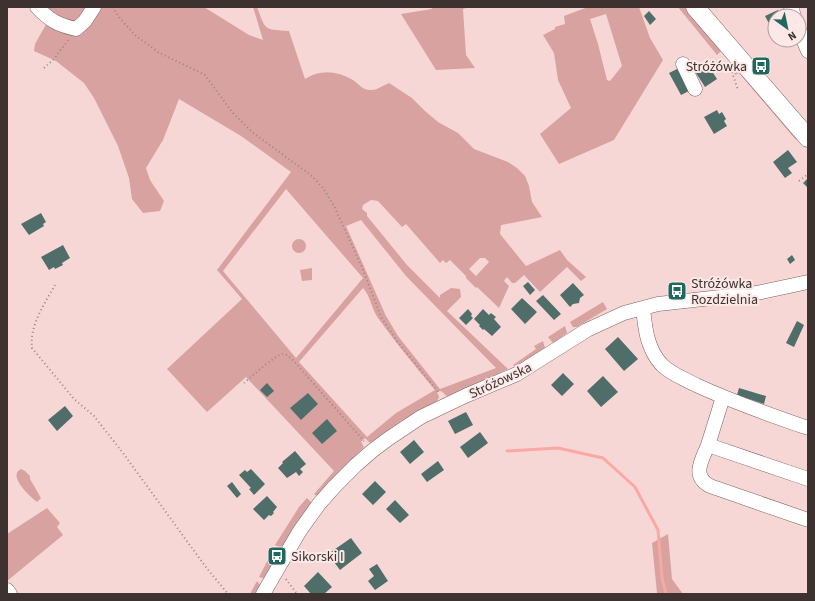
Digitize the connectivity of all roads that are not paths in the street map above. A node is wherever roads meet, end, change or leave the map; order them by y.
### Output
1 (37, 7) edge
2 (94, 7) edge
3 (695, 7) edge
4 (683, 64) dead end
5 (696, 89) dead end
6 (808, 138) edge
7 (808, 282) edge
8 (643, 308) junction
9 (723, 397) junction
10 (808, 428) edge
11 (708, 445) junction
12 (808, 478) edge
13 (808, 520) edge
14 (7, 590) edge
15 (10, 594) edge
16 (264, 594) edge

1 - 2 street
3 - 6 main road
4 - 5 street
7 - 8 street, Stróżowska
8 - 9 street
8 - 16 street, Stróżowska
9 - 10 street
9 - 11 street
11 - 12 street
11 - 13 street
14 - 15 street

